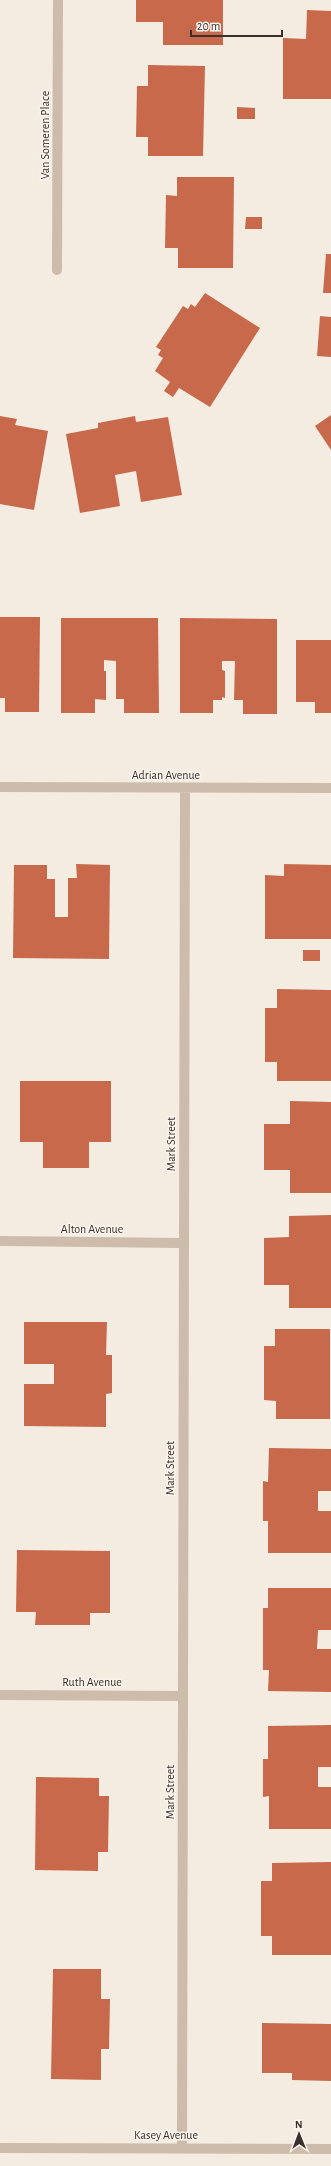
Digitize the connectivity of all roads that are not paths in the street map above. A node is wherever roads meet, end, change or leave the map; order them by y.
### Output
1 (58, 0) edge
2 (57, 270) dead end
3 (0, 786) edge
4 (186, 788) junction
5 (331, 788) edge
6 (0, 1241) edge
7 (184, 1243) junction
8 (0, 1695) edge
9 (183, 1696) junction
10 (0, 2148) edge
11 (182, 2148) junction
12 (331, 2148) edge

1 - 2 street, Van Someren Place
3 - 4 street, Adrian Avenue
4 - 5 street, Adrian Avenue
4 - 7 street, Mark Street
6 - 7 street, Alton Avenue
7 - 9 street, Mark Street
8 - 9 street, Ruth Avenue
9 - 11 street, Mark Street
10 - 11 street, Kasey Avenue
11 - 12 street, Kasey Avenue

